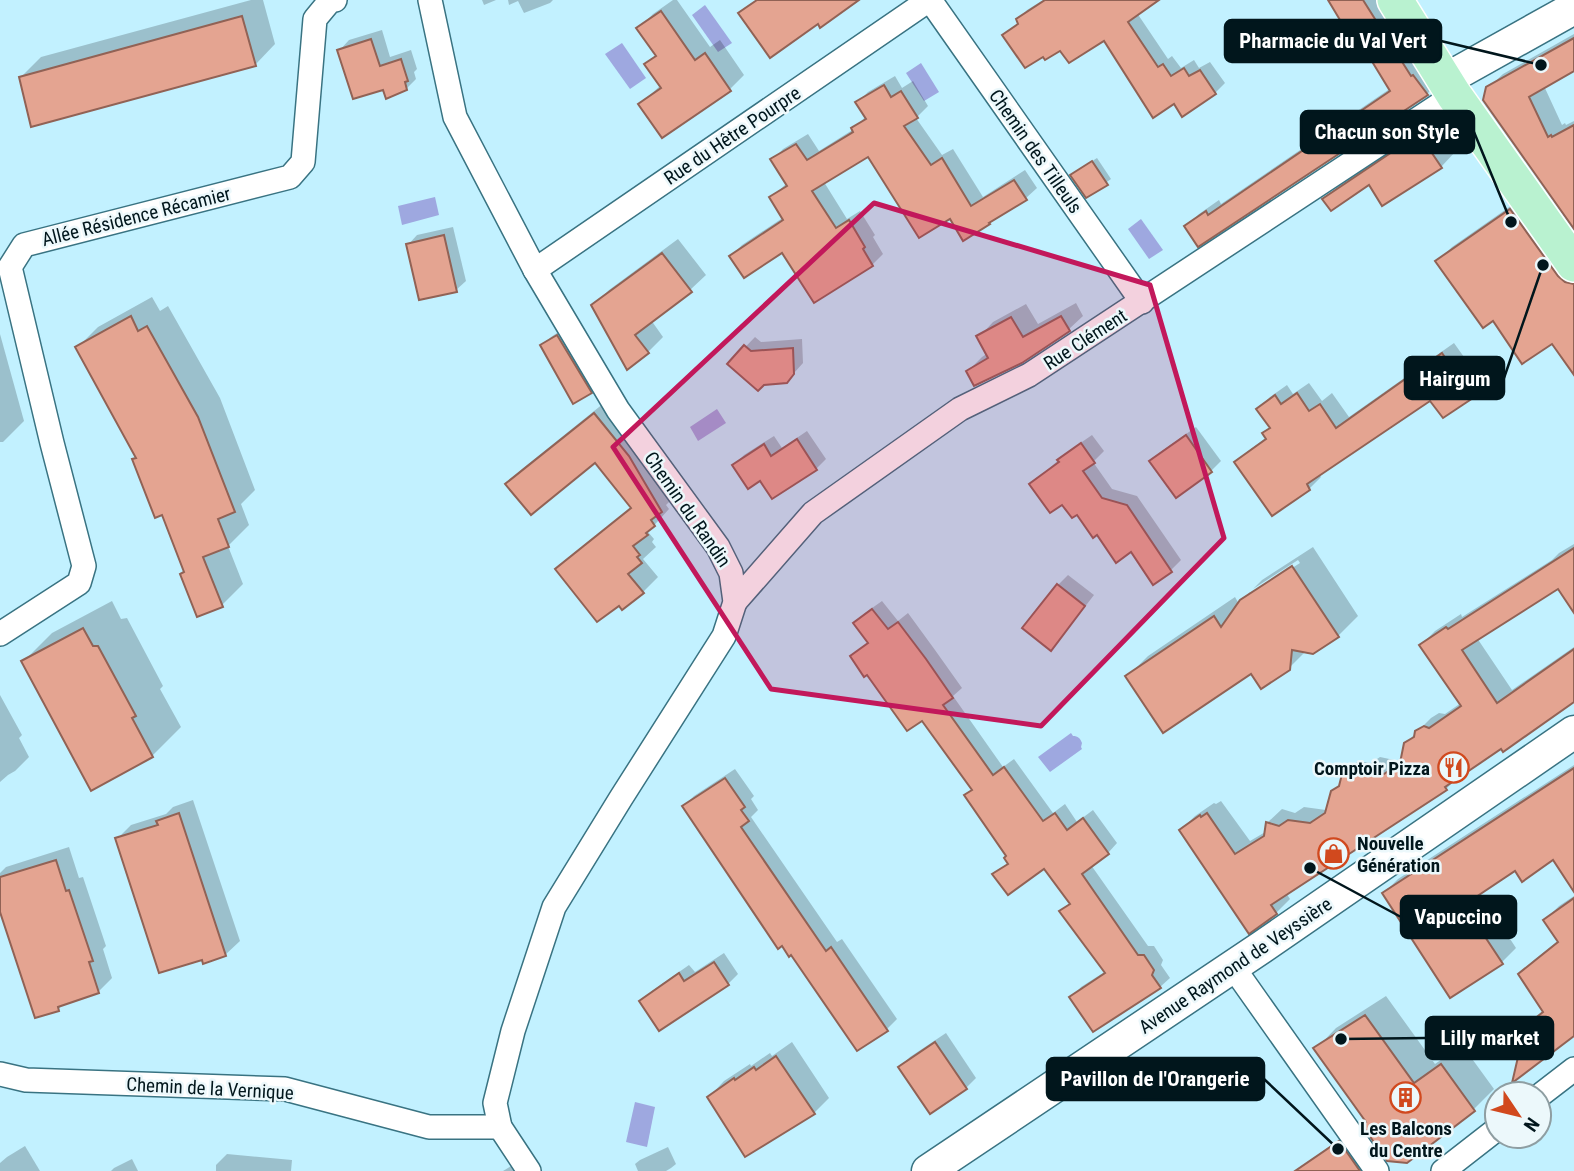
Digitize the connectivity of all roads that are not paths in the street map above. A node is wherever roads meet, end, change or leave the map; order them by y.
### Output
1 (334, 0) edge
2 (430, 0) edge
3 (930, 0) edge
4 (1395, 0) edge
5 (1574, 8) edge
6 (1449, 87) junction
7 (1574, 264) edge
8 (535, 270) junction
9 (1142, 302) junction
10 (736, 602) junction
11 (0, 634) edge
12 (1574, 732) edge
13 (1233, 967) junction
14 (1574, 1069) edge
15 (0, 1074) edge
16 (1553, 1085) edge
17 (500, 1127) junction
18 (1483, 1140) edge
19 (942, 1167) edge
20 (529, 1171) edge
21 (1377, 1171) edge
22 (1443, 1171) edge

1 - 11 street, Allée Résidence Récamier
2 - 8 street, Chemin du Randin
3 - 8 street, Rue du Hêtre Pourpre
3 - 9 street, Chemin des Tilleuls
4 - 6 main road
5 - 6 main road
6 - 7 main road
6 - 9 street, Rue Clément
8 - 10 street, Chemin du Randin
9 - 10 street, Rue Clément
10 - 17 street
12 - 13 main road, Avenue Raymond de Veyssière
13 - 19 main road, Avenue Raymond de Veyssière
13 - 21 street
14 - 16 street
15 - 17 street, Chemin de la Vernique
17 - 20 street
18 - 22 street

